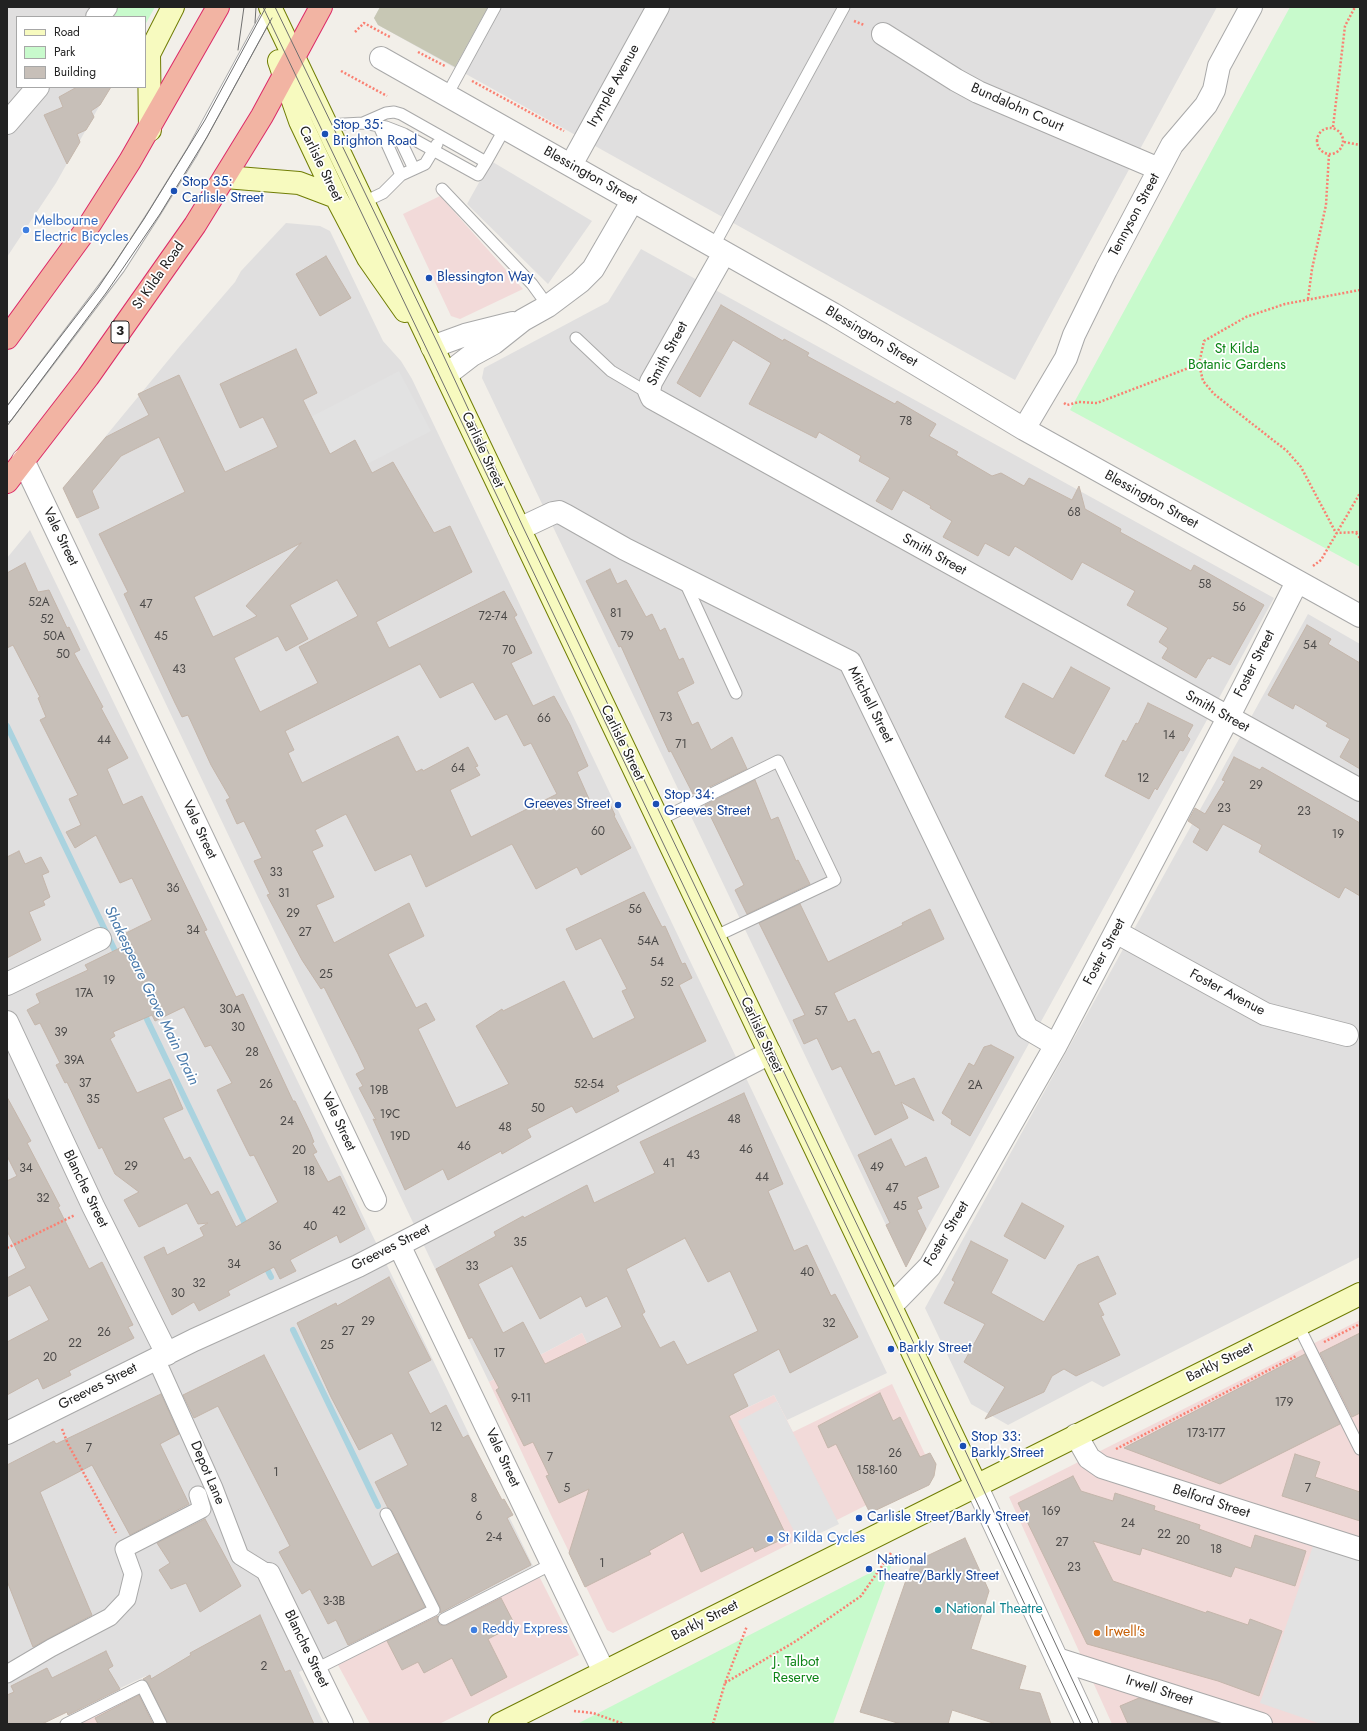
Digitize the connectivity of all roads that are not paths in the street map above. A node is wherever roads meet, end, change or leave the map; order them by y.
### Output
1 (106, 7) edge
2 (174, 7) edge
3 (218, 7) edge
4 (321, 7) edge
5 (495, 7) edge
6 (658, 7) edge
7 (1251, 7) edge
8 (267, 10) edge
9 (842, 11) edge
10 (98, 16) edge
11 (883, 34) road end
12 (381, 58) dead end
13 (289, 67) junction
14 (37, 88) edge
15 (447, 95) junction
16 (7, 123) edge
17 (363, 123) junction
18 (326, 126) junction
19 (379, 126) junction
20 (505, 128) junction
21 (150, 130) junction
22 (396, 131) junction
23 (441, 136) junction
24 (433, 150) junction
25 (486, 162) junction
26 (571, 165) junction
27 (414, 169) junction
28 (1159, 169) junction
29 (401, 175) junction
30 (225, 177) junction
31 (442, 189) dead end
32 (336, 197) junction
33 (633, 200) junction
34 (364, 202) junction
35 (718, 250) junction
36 (548, 306) junction
37 (523, 320) junction
38 (9, 330) edge
39 (576, 338) dead end
40 (432, 347) junction
41 (446, 375) junction
42 (650, 394) junction
43 (7, 416) edge
44 (1024, 429) junction
45 (23, 460) junction
46 (7, 482) edge
47 (519, 529) junction
48 (682, 578) junction
49 (1297, 582) junction
50 (1360, 616) edge
51 (736, 693) dead end
52 (1228, 718) junction
53 (1360, 790) edge
54 (659, 820) junction
55 (1116, 932) junction
56 (714, 937) junction
57 (100, 939) dead end
58 (7, 984) edge
59 (7, 1022) edge
60 (1346, 1035) dead end
61 (1056, 1044) junction
62 (770, 1054) junction
63 (375, 1200) dead end
64 (400, 1245) junction
65 (1360, 1294) edge
66 (891, 1306) junction
67 (1298, 1325) junction
68 (162, 1356) junction
69 (7, 1434) edge
70 (1076, 1435) junction
71 (1360, 1449) edge
72 (976, 1485) junction
73 (198, 1495) dead end
74 (386, 1514) dead end
75 (1360, 1550) edge
76 (552, 1564) junction
77 (269, 1574) joint
78 (444, 1619) dead end
79 (1057, 1659) junction
80 (316, 1669) junction
81 (604, 1672) junction
82 (7, 1674) edge
83 (66, 1724) edge
84 (161, 1724) edge
85 (342, 1724) edge
86 (500, 1724) edge
87 (1087, 1724) edge
88 (1261, 1724) edge

1 - 10 street
2 - 21 main road
3 - 21 highway
4 - 13 highway, 3
5 - 15 lane
6 - 26 street, Irymple Avenue
7 - 28 street, Tennyson Street
8 - 13 main road, Carlisle Street
8 - 43 lane
9 - 35 lane
11 - 28 street, Bundalohn Court
12 - 15 street, Blessington Street
13 - 18 main road, Carlisle Street
13 - 30 highway, St Kilda Road / 3
13 - 32 main road, Carlisle Street
14 - 16 street
15 - 20 street, Blessington Street
17 - 18 lane
17 - 19 lane
17 - 23 lane
18 - 34 main road, Carlisle Street
19 - 22 lane
19 - 29 lane
20 - 25 lane
20 - 26 street, Blessington Street
21 - 38 highway
22 - 24 lane
22 - 27 lane
23 - 24 lane
23 - 25 lane
24 - 25 lane
24 - 27 lane
26 - 33 street, Blessington Street
27 - 29 lane
28 - 44 street, Tennyson Street
29 - 34 lane
30 - 32 main road
30 - 45 highway, St Kilda Road / 3
31 - 36 lane
32 - 40 main road, Carlisle Street
33 - 35 street, Blessington Street
33 - 36 street
34 - 40 main road, Carlisle Street
35 - 42 street, Smith Street
35 - 44 street, Blessington Street
36 - 37 street
37 - 40 street
37 - 41 street
39 - 42 lane
40 - 41 main road, Carlisle Street
41 - 47 main road, Carlisle Street
42 - 52 street, Smith Street
44 - 49 street, Blessington Street
45 - 46 highway, St Kilda Road / 3
45 - 63 street, Vale Street
47 - 48 street, Mitchell Street
47 - 54 main road, Carlisle Street
48 - 51 lane
48 - 61 street, Mitchell Street
49 - 50 street, Blessington Street
49 - 52 street, Foster Street
52 - 53 street, Smith Street
52 - 55 street, Foster Street
54 - 56 main road, Carlisle Street
54 - 56 lane
55 - 60 street, Foster Avenue
55 - 61 street, Foster Street
56 - 62 main road, Carlisle Street
57 - 58 street
59 - 68 street, Blanche Street
61 - 66 street, Foster Street
62 - 64 street, Greeves Street
62 - 66 main road, Carlisle Street
64 - 68 street, Greeves Street
64 - 76 street, Vale Street
65 - 67 main road, Barkly Street
66 - 72 main road, Carlisle Street
67 - 70 main road, Barkly Street
67 - 71 lane
68 - 69 street, Greeves Street
68 - 77 street, Depot Lane
70 - 72 main road, Barkly Street
70 - 75 street, Belford Street
72 - 79 street, Carlisle Street
72 - 81 main road, Barkly Street
73 - 82 street
74 - 80 lane
76 - 78 lane
76 - 81 street, Vale Street
77 - 80 street, Blanche Street
79 - 87 street, Carlisle Street
79 - 88 street, Irwell Street
80 - 85 street, Blanche Street
81 - 86 main road, Barkly Street
83 - 84 lane

